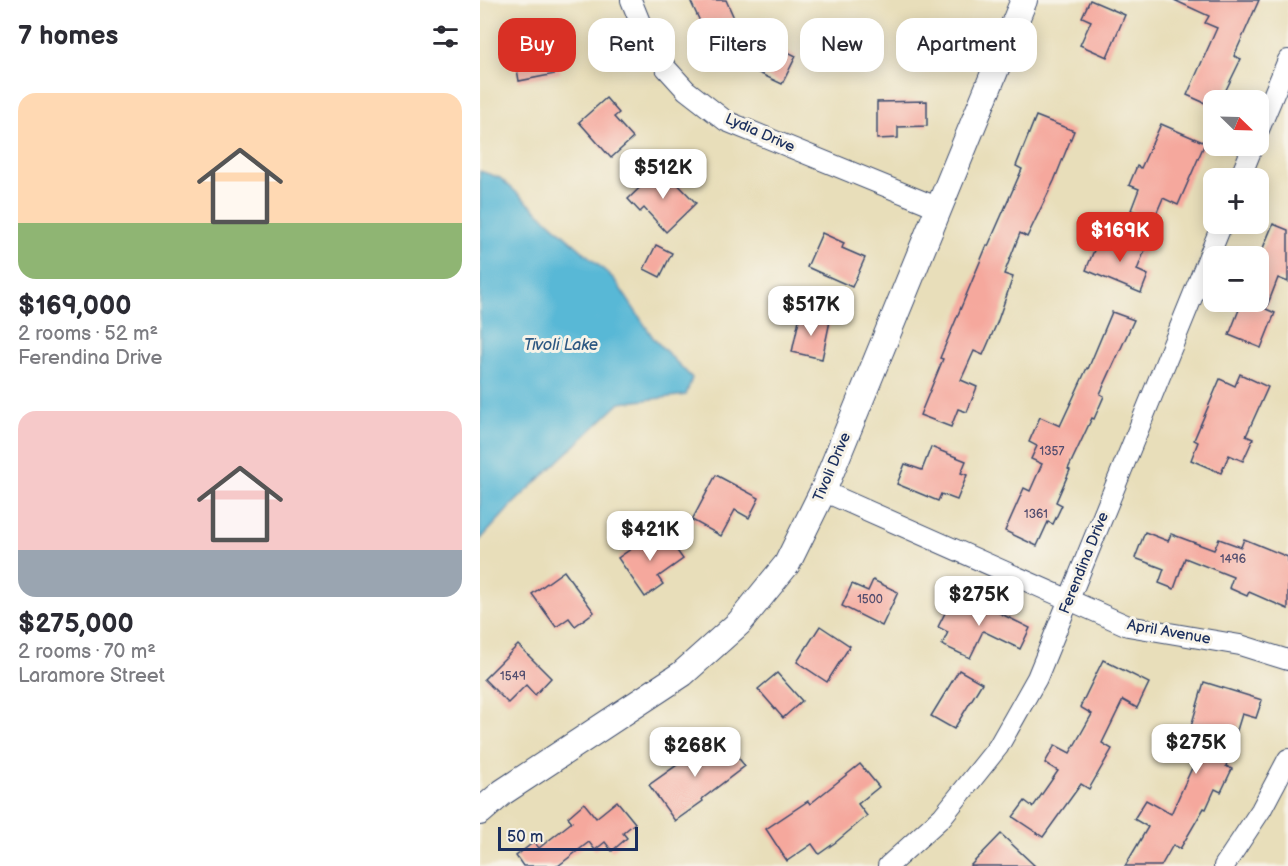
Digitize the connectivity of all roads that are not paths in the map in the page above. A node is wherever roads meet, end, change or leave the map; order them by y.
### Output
1 (632, 0) edge
2 (1024, 0) edge
3 (1288, 60) edge
4 (1269, 106) edge
5 (939, 208) junction
6 (1218, 234) edge
7 (823, 491) junction
8 (1069, 602) junction
9 (1288, 660) edge
10 (1288, 759) edge
11 (480, 812) edge
12 (888, 866) edge
13 (1224, 866) edge

1 - 5 street, Lydia Drive
2 - 5 street, Tivoli Drive
3 - 4 street
5 - 7 street, Tivoli Drive
6 - 8 street, Ferendina Drive
7 - 8 street, April Avenue
7 - 11 street, Tivoli Drive
8 - 9 street, April Avenue
8 - 12 street, Ferendina Drive
10 - 13 street

